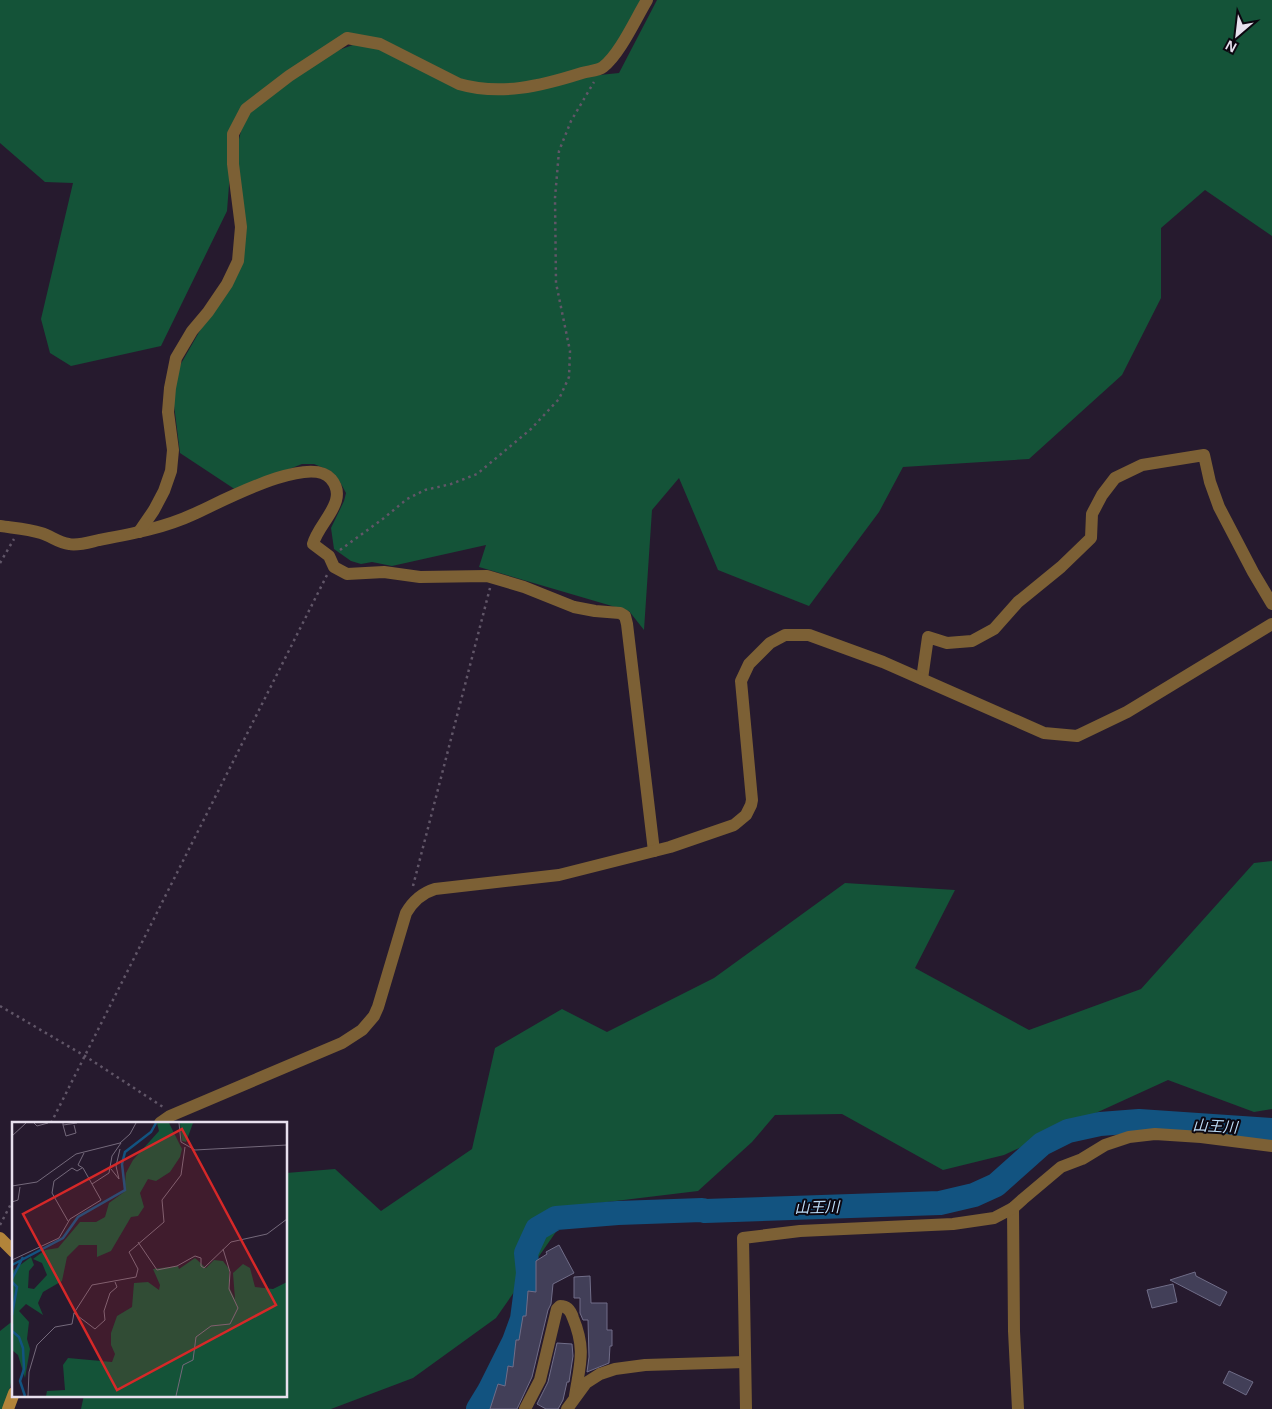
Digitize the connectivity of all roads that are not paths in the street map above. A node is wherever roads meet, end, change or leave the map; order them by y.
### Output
1 (647, 0) edge
2 (0, 526) edge
3 (139, 532) junction
4 (1272, 604) edge
5 (1272, 624) edge
6 (922, 679) junction
7 (654, 851) junction
8 (162, 1122) edge
9 (1272, 1146) edge
10 (1013, 1208) junction
11 (0, 1238) edge
12 (12, 1250) edge
13 (745, 1362) junction
14 (13, 1396) edge
15 (576, 1396) junction
16 (8, 1409) edge
17 (525, 1409) edge
18 (567, 1409) edge
19 (746, 1409) edge
20 (1018, 1409) edge

1 - 3 street
2 - 3 street
3 - 7 street
4 - 6 street
5 - 6 street
6 - 7 street
7 - 8 street
9 - 10 street
10 - 13 street
10 - 20 street
11 - 12 main road
13 - 15 street
13 - 19 street
14 - 16 main road
15 - 17 street
15 - 18 street

